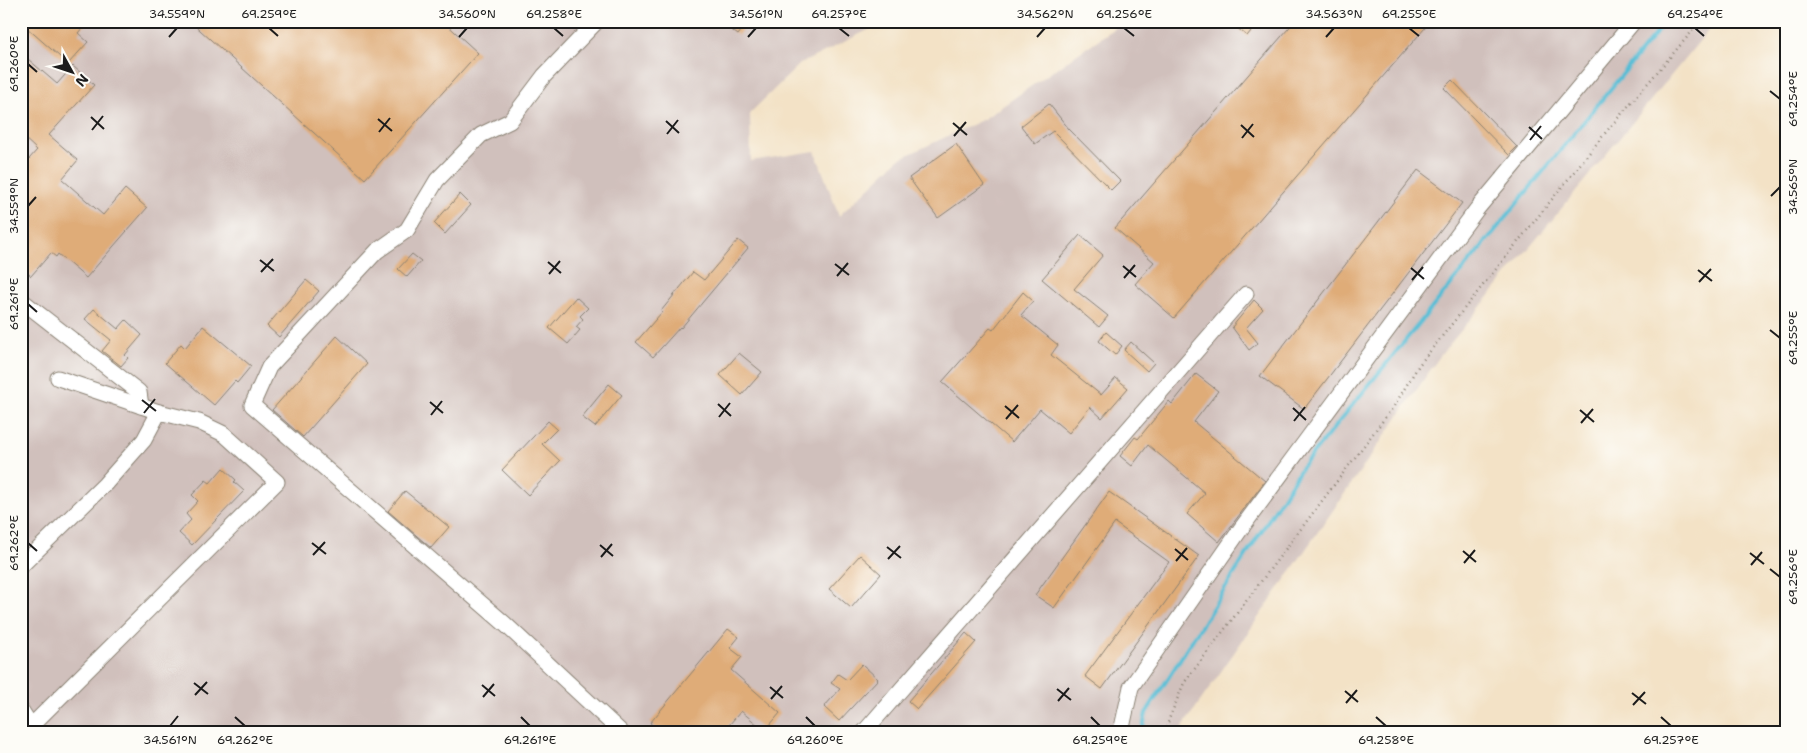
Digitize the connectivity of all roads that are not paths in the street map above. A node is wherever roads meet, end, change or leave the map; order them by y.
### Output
1 (597, 21) edge
2 (1634, 21) edge
3 (1246, 294) dead end
4 (21, 300) edge
5 (58, 378) dead end
6 (141, 406) junction
7 (158, 412) junction
8 (21, 566) edge
9 (21, 710) edge
10 (30, 730) edge
11 (621, 732) edge
12 (864, 732) edge
13 (1121, 732) edge

1 - 11 street
2 - 13 street
3 - 12 street
4 - 6 street
5 - 6 street
6 - 7 street
7 - 8 street
7 - 10 street
9 - 10 street

